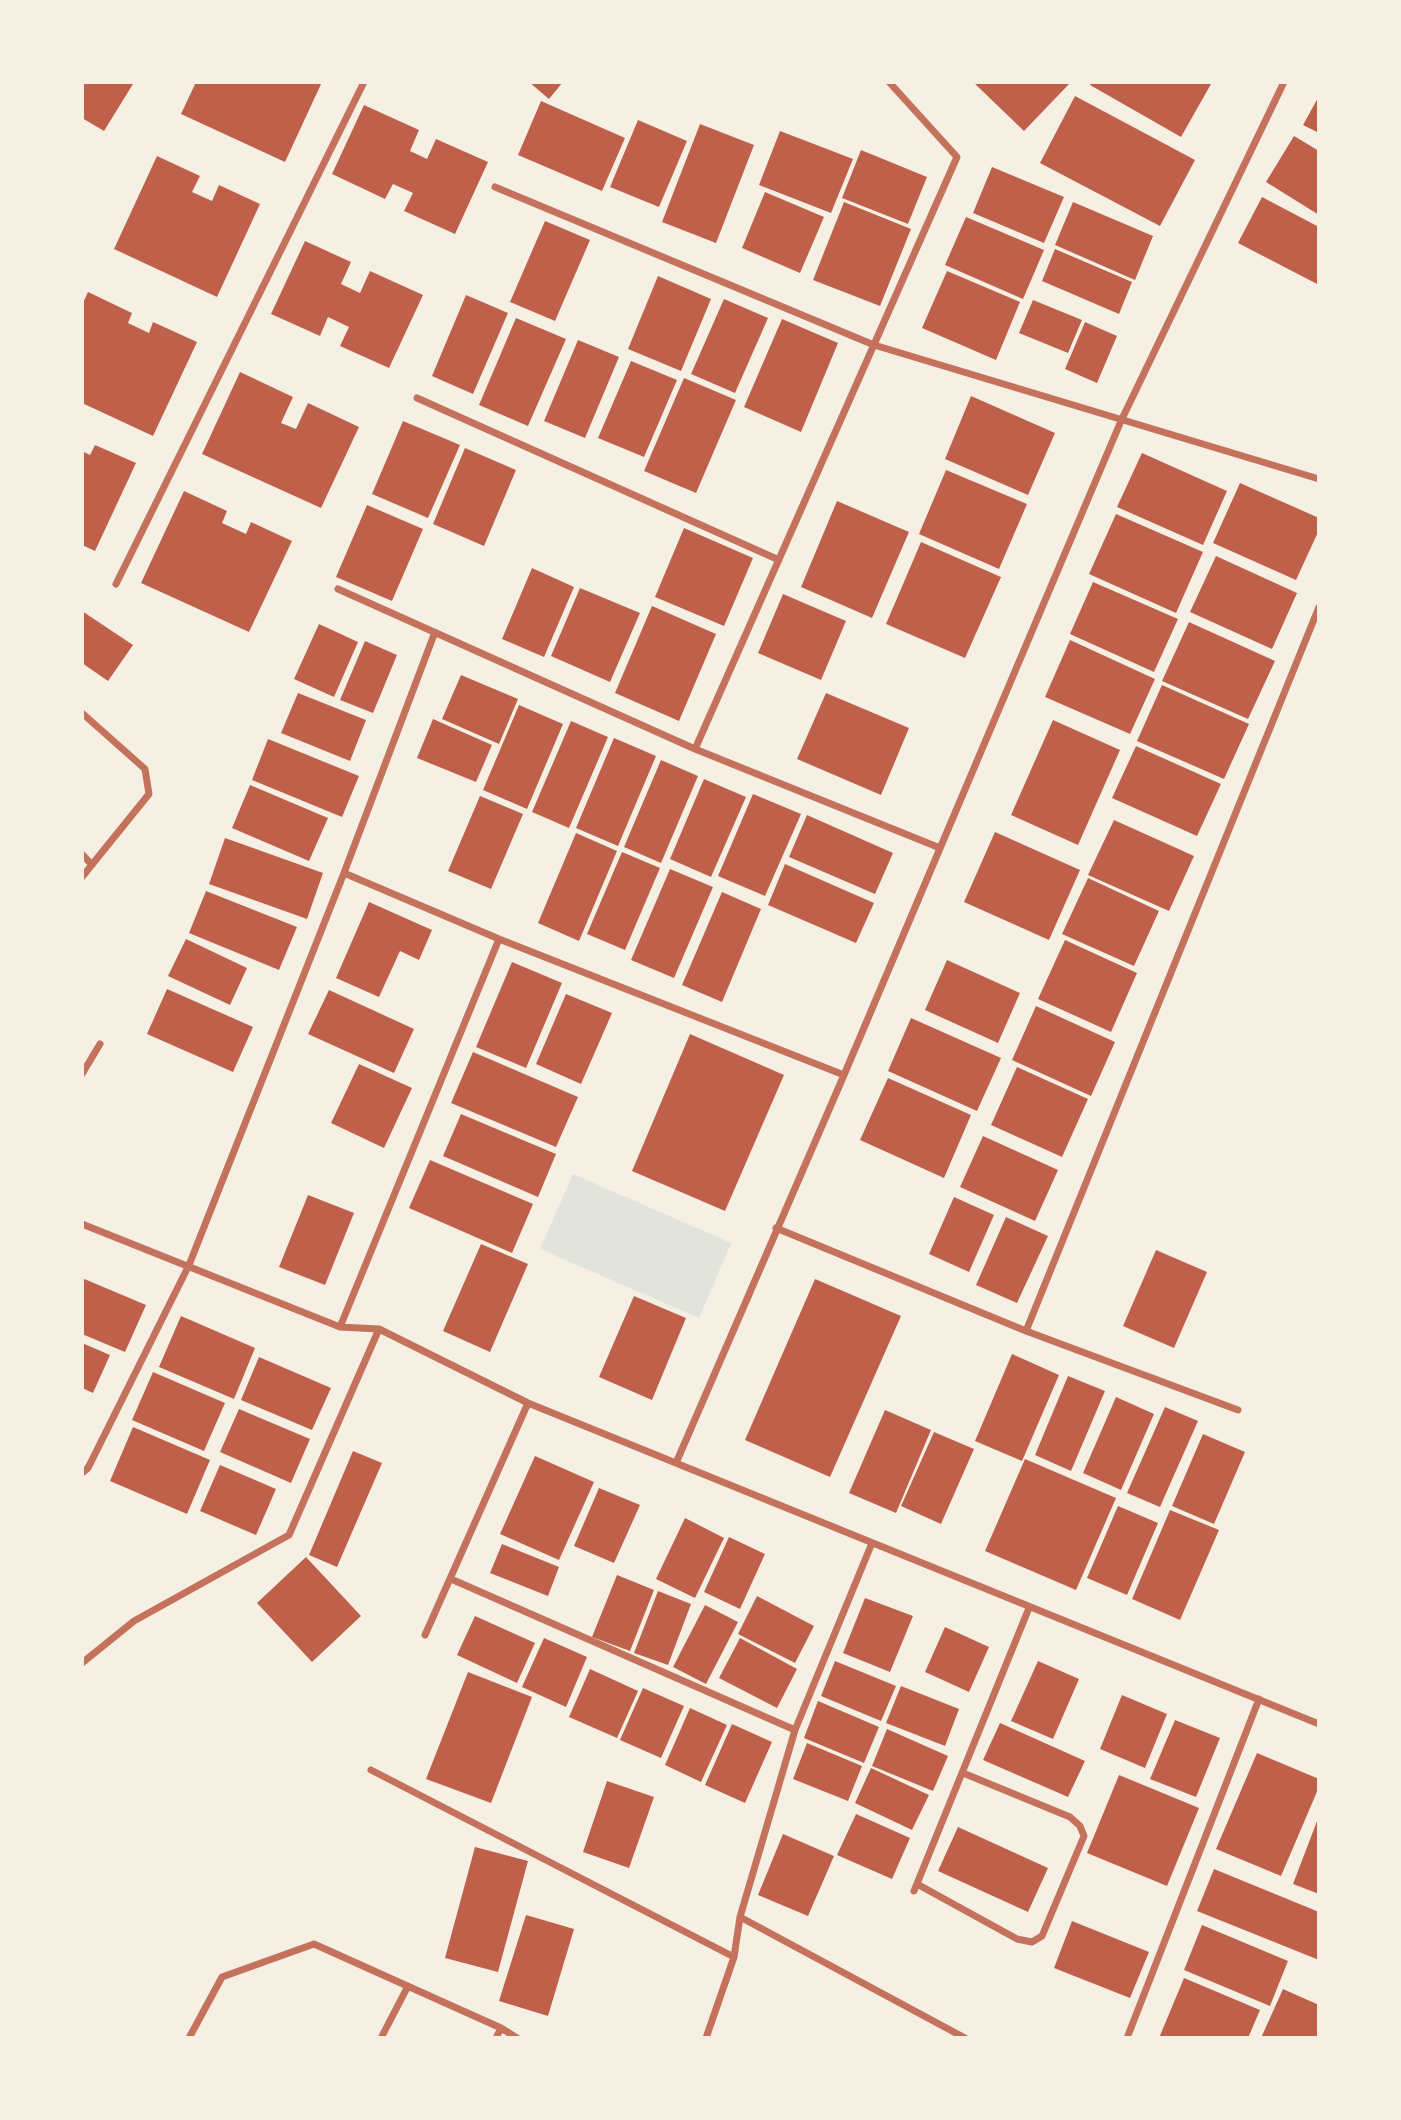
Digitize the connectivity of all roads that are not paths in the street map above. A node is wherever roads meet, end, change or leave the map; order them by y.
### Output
1 (364, 82) edge
2 (889, 82) edge
3 (1284, 82) edge
4 (495, 187) dead end
5 (874, 345) junction
6 (416, 398) dead end
7 (1121, 421) junction
8 (1319, 479) edge
9 (779, 560) junction
10 (116, 584) dead end
11 (338, 589) dead end
12 (1319, 607) edge
13 (435, 632) junction
14 (82, 713) edge
15 (695, 749) junction
16 (940, 848) junction
17 (82, 854) edge
18 (92, 865) junction
19 (344, 873) junction
20 (82, 877) edge
21 (499, 939) junction
22 (100, 1044) dead end
23 (82, 1074) edge
24 (844, 1075) junction
25 (82, 1224) edge
26 (776, 1228) junction
27 (189, 1265) junction
28 (340, 1327) junction
29 (379, 1329) junction
30 (1026, 1331) junction
31 (528, 1404) junction
32 (1238, 1410) dead end
33 (676, 1463) junction
34 (82, 1473) edge
35 (872, 1544) junction
36 (451, 1579) junction
37 (1029, 1608) junction
38 (425, 1635) dead end
39 (82, 1663) edge
40 (1259, 1699) junction
41 (1319, 1724) edge
42 (795, 1730) junction
43 (371, 1770) dead end
44 (963, 1773) junction
45 (740, 1917) junction
46 (734, 1957) junction
47 (408, 1986) junction
48 (501, 2028) junction
49 (952, 2035) edge
50 (189, 2038) edge
51 (381, 2038) edge
52 (496, 2038) edge
53 (517, 2038) edge
54 (706, 2038) edge
55 (965, 2038) edge
56 (1127, 2038) edge

1 - 10 street
2 - 5 street
3 - 7 street
4 - 5 street
5 - 7 street
5 - 9 street
6 - 9 street
7 - 8 street
7 - 16 street
9 - 15 street
11 - 13 street
12 - 30 street
13 - 15 street
13 - 19 street
14 - 18 street
15 - 16 street
16 - 24 street
17 - 18 street
18 - 20 street
19 - 21 street
19 - 27 street
21 - 24 street
21 - 28 street
22 - 23 street
24 - 26 street
25 - 27 street
26 - 30 street
26 - 33 street
27 - 28 street
27 - 34 street
28 - 29 street
29 - 31 street
29 - 39 street
30 - 32 street
31 - 33 street
31 - 36 street
33 - 35 street
35 - 37 street
35 - 42 street
36 - 38 street
36 - 42 street
37 - 40 street
37 - 44 street
40 - 41 street
40 - 56 street
42 - 45 street
43 - 46 street
44 - 44 street
45 - 46 street
45 - 49 street
46 - 54 street
47 - 48 street
47 - 50 street
47 - 51 street
48 - 52 street
48 - 53 street
49 - 55 street

